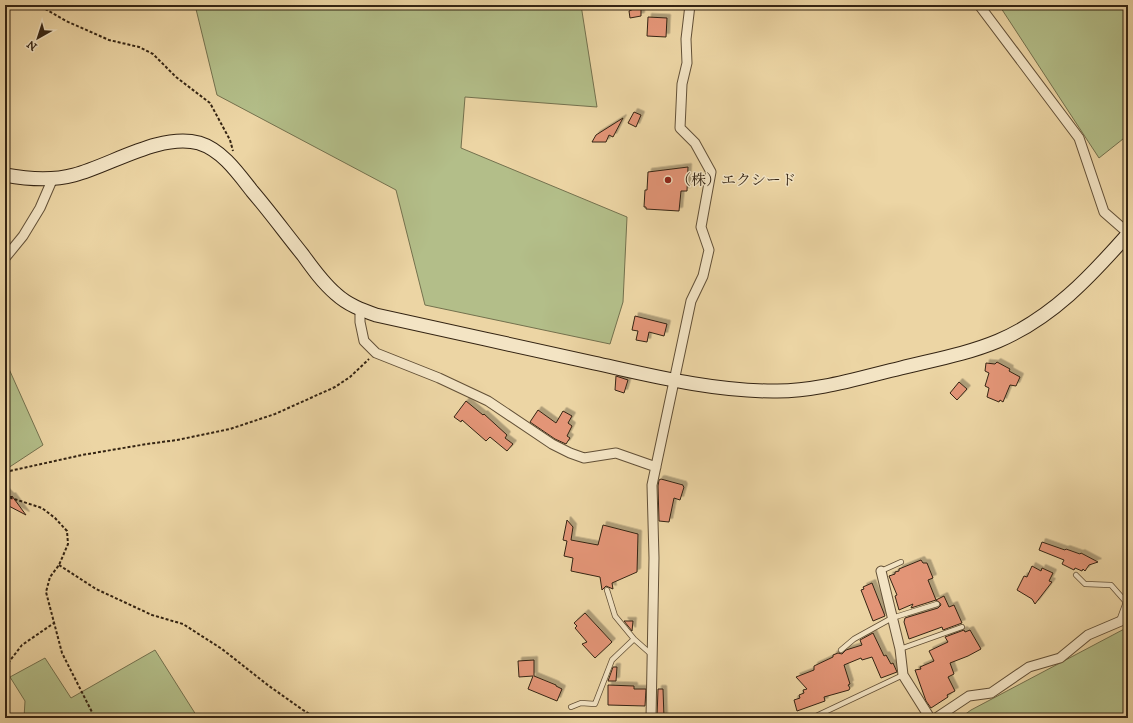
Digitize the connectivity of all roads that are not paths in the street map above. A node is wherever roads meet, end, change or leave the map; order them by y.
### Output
1 (690, 5) edge
2 (979, 5) edge
3 (5, 175) edge
4 (52, 178) junction
5 (1128, 233) edge
6 (5, 258) edge
7 (360, 309) junction
8 (674, 381) junction
9 (656, 467) junction
10 (901, 562) dead end
11 (881, 571) joint
12 (1076, 575) dead end
13 (607, 590) dead end
14 (937, 604) dead end
15 (892, 618) junction
16 (1124, 620) edge
17 (962, 627) dead end
18 (634, 639) junction
19 (900, 649) junction
20 (841, 650) dead end
21 (652, 655) junction
22 (904, 675) junction
23 (571, 707) dead end
24 (651, 718) edge
25 (812, 718) edge
26 (930, 718) edge
27 (936, 718) edge

1 - 8 street
2 - 5 street
3 - 4 street
4 - 6 street
4 - 7 street
5 - 8 street
7 - 8 street
7 - 9 street
8 - 9 street
9 - 21 street
10 - 11 lane
11 - 15 street
12 - 16 lane
13 - 18 lane
14 - 15 lane
15 - 19 street
15 - 20 lane
16 - 27 street
17 - 19 lane
18 - 21 lane
18 - 23 lane
19 - 22 street
21 - 24 street
22 - 25 lane
22 - 26 street

